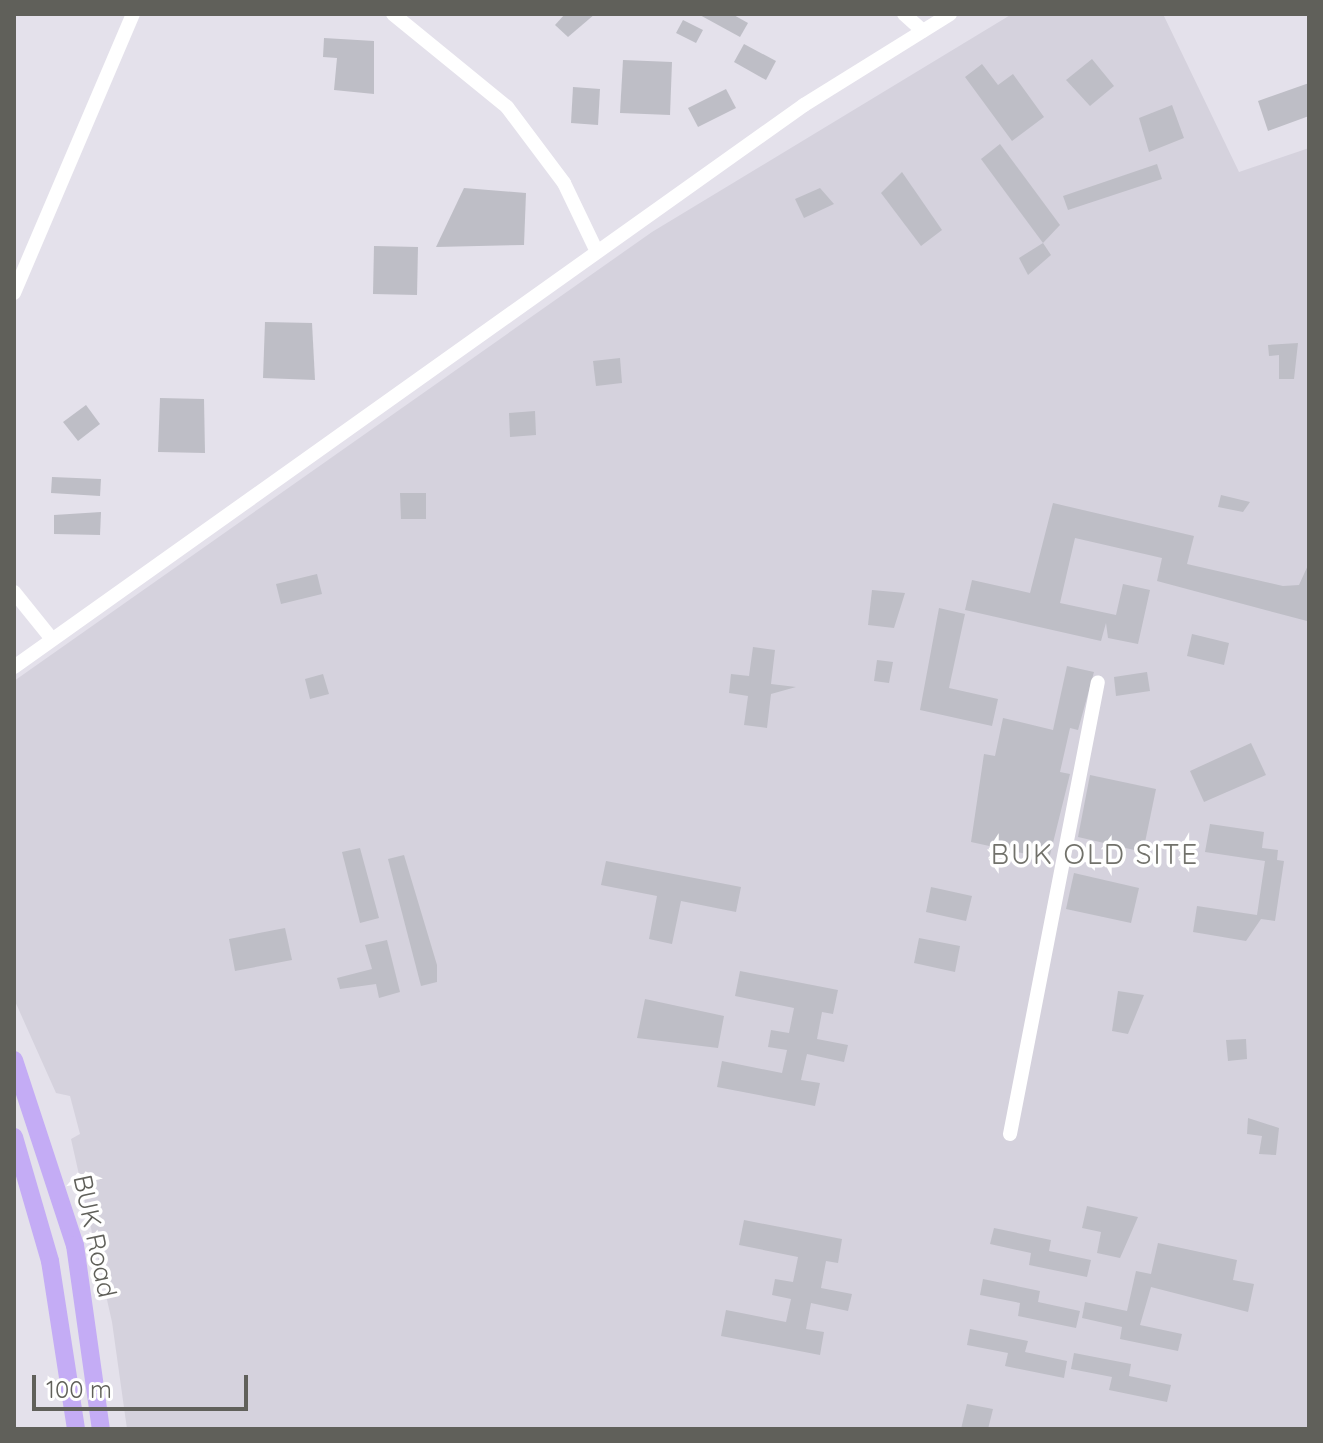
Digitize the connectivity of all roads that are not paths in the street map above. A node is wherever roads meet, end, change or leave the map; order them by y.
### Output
1 (133, 14) edge
2 (393, 14) edge
3 (904, 14) edge
4 (950, 14) edge
5 (923, 31) junction
6 (597, 252) junction
7 (14, 293) edge
8 (14, 592) edge
9 (51, 638) junction
10 (14, 667) edge
11 (1098, 682) dead end
12 (14, 1060) edge
13 (1010, 1134) dead end
14 (14, 1137) edge
15 (76, 1429) edge
16 (101, 1429) edge

1 - 7 street
2 - 6 street
3 - 5 street
4 - 5 street
5 - 6 street
6 - 9 street
8 - 9 street
9 - 10 street
11 - 13 street
12 - 16 main road, BUK Road
14 - 15 main road, BUK Road

